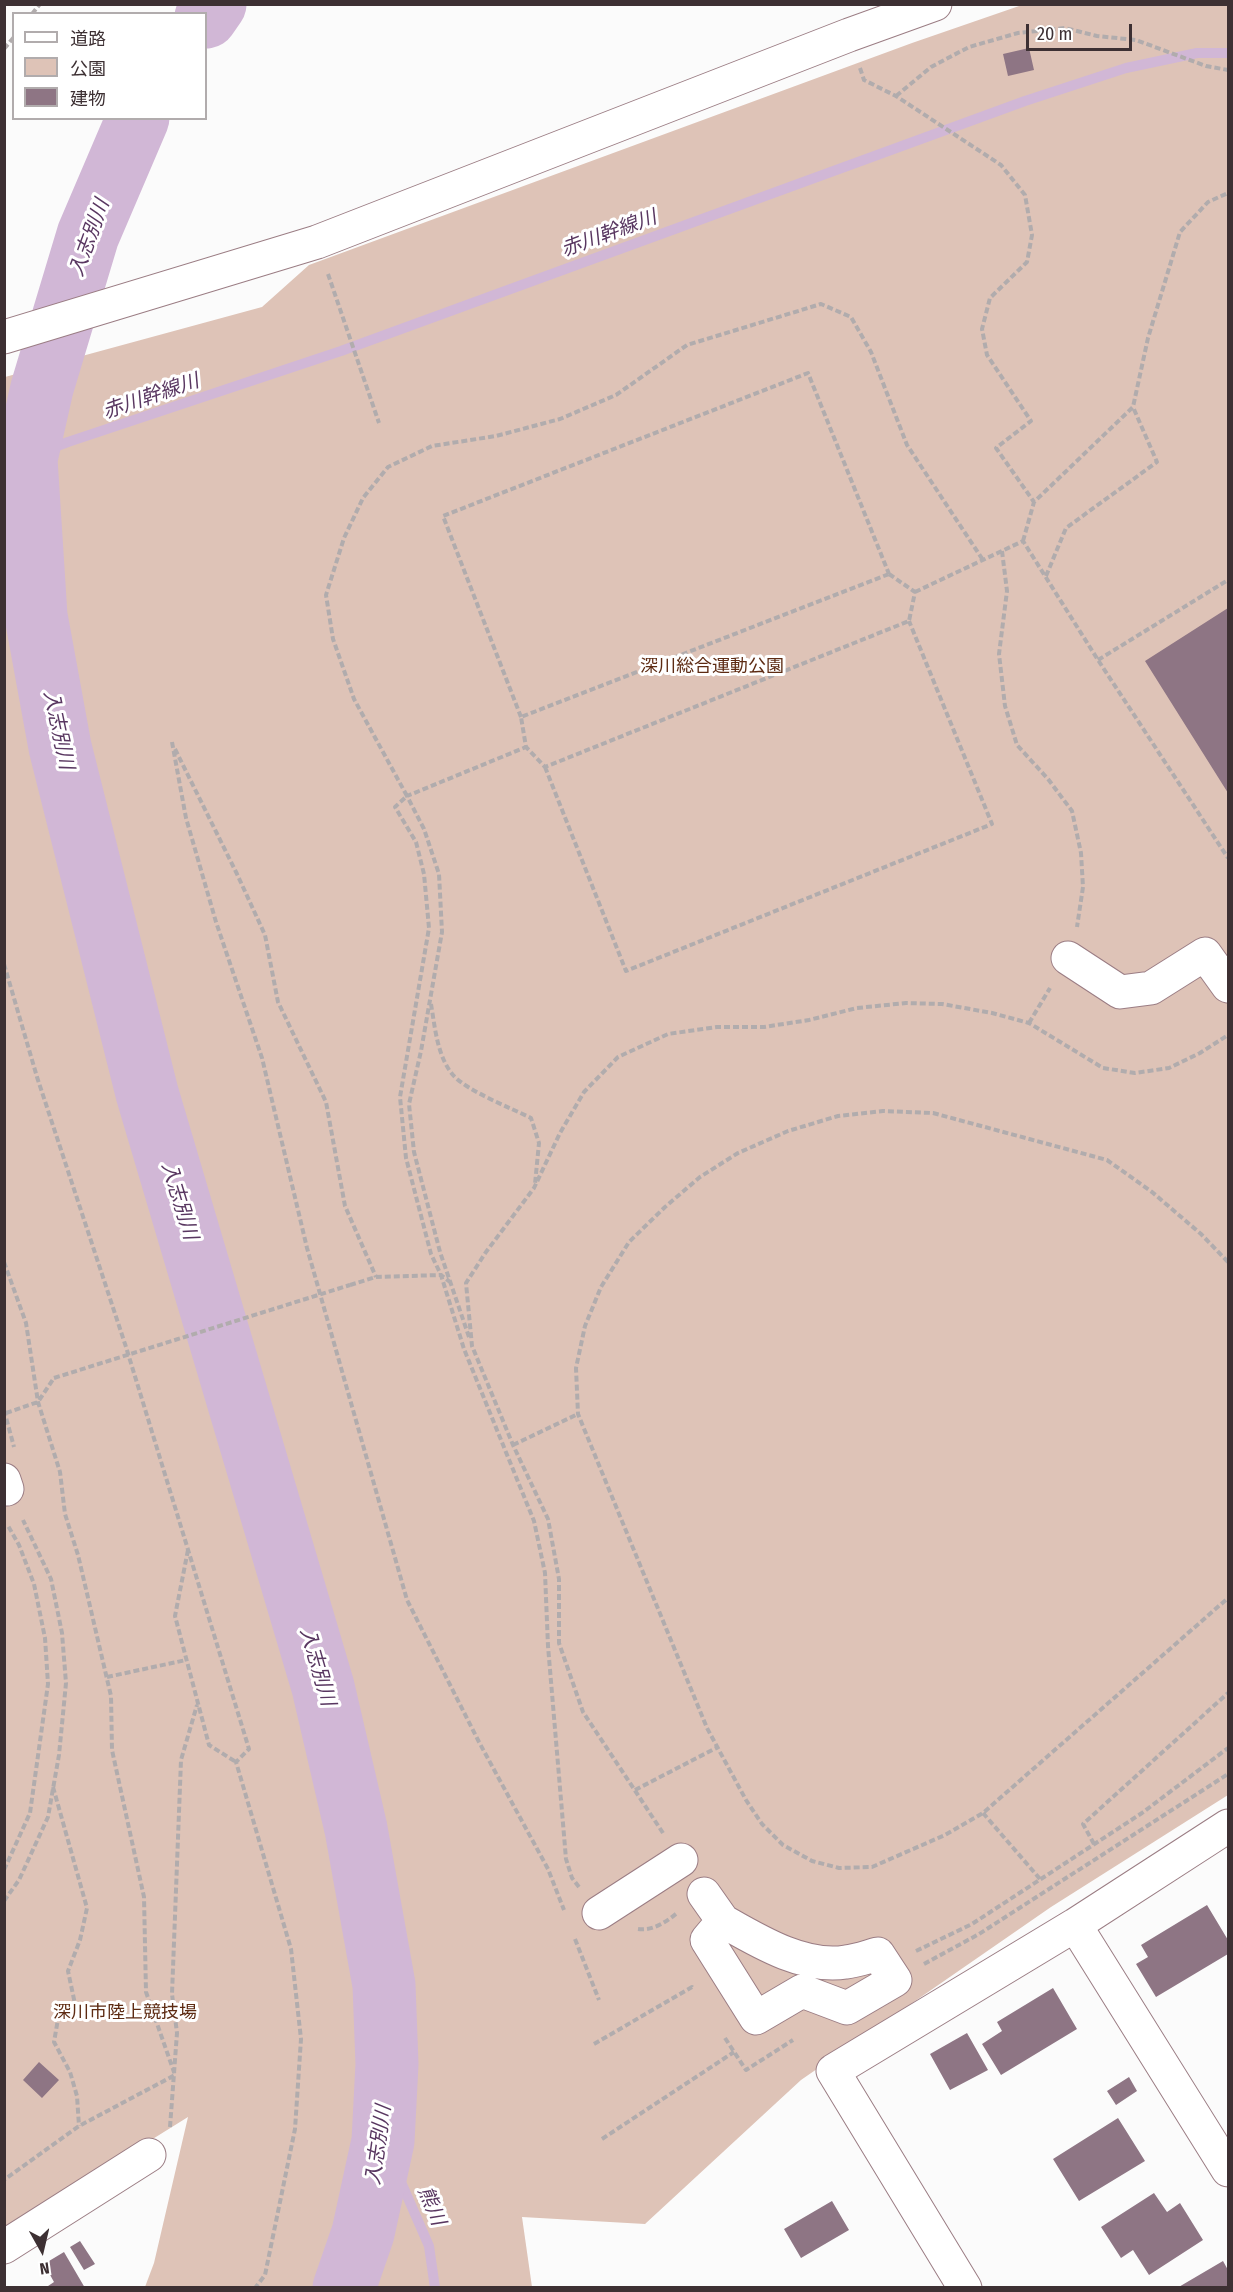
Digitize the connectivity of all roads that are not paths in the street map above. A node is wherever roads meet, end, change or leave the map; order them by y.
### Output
1 (935, 4) edge
2 (4, 337) edge
3 (1068, 958) road end
4 (1228, 986) edge
5 (1228, 1826) edge
6 (681, 1860) road end
7 (704, 1894) road end
8 (599, 1913) road end
9 (723, 1921) junction
10 (1075, 1925) junction
11 (148, 2155) road end
12 (1228, 2170) edge
13 (4, 2247) edge
14 (965, 2288) edge

1 - 2 street
3 - 4 street
5 - 10 street
6 - 8 street
7 - 9 street
9 - 9 street
10 - 12 street
10 - 14 street
11 - 13 street

